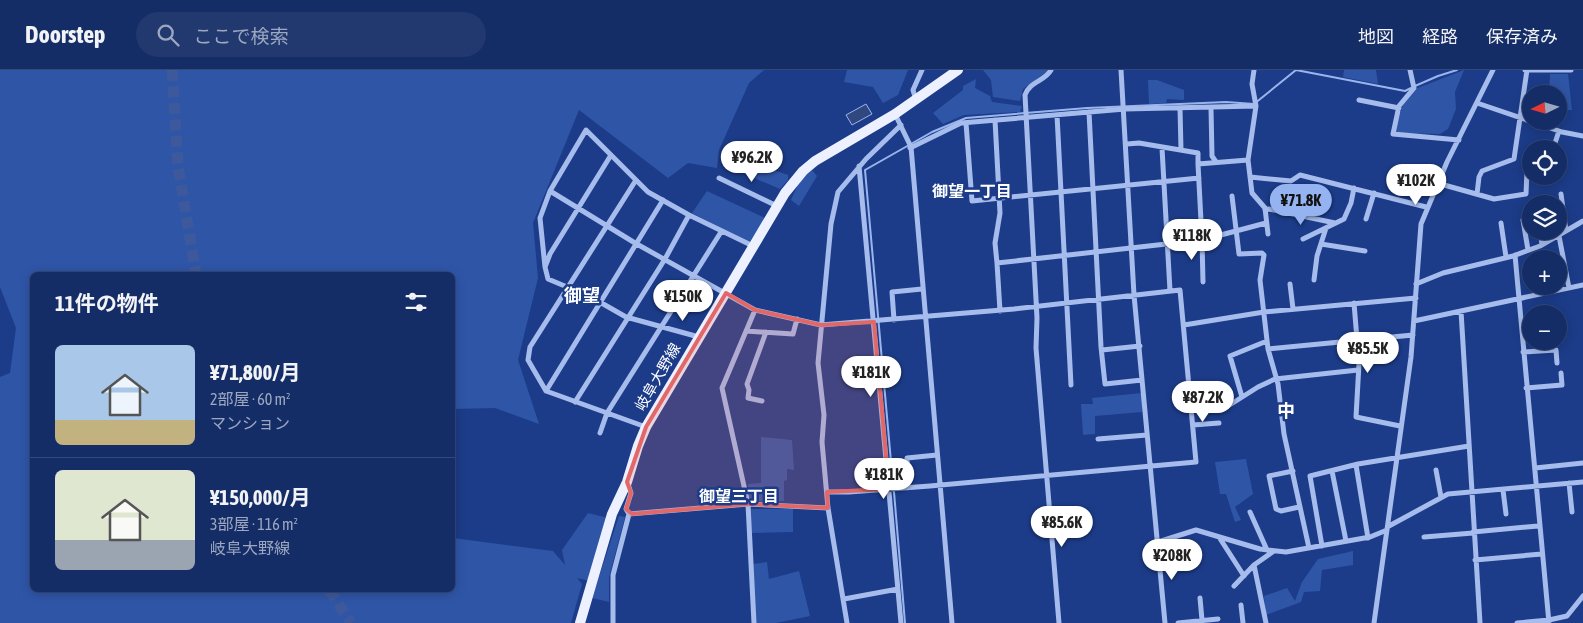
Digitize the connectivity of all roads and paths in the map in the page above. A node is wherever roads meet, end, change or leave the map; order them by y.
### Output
1 (922, 70) edge
2 (958, 70) edge
3 (1051, 70) edge
4 (1121, 70) edge
5 (1254, 70) edge
6 (1410, 70) edge
7 (1493, 70) edge
8 (1526, 70) edge
9 (1572, 70) edge
10 (916, 100) junction
11 (1359, 100) dead end
12 (1477, 103) junction
13 (1256, 106) junction
14 (1180, 108) junction
15 (1211, 108) junction
16 (1399, 108) junction
17 (1125, 109) junction
18 (1089, 112) junction
19 (895, 114) junction
20 (1057, 115) junction
21 (1026, 118) junction
22 (1521, 119) junction
23 (995, 120) junction
24 (966, 123) junction
25 (901, 125) junction
26 (1559, 131) junction
27 (1583, 136) edge
28 (1459, 140) junction
29 (1556, 140) edge
30 (1127, 144) junction
31 (910, 148) junction
32 (1162, 148) junction
33 (1181, 150) junction
34 (611, 155) junction
35 (1248, 160) junction
36 (1216, 162) junction
37 (1198, 164) junction
38 (859, 166) junction
39 (1250, 177) junction
40 (719, 178) dead end
41 (1200, 178) junction
42 (636, 180) junction
43 (1164, 182) junction
44 (1437, 183) junction
45 (1526, 185) edge
46 (1130, 186) junction
47 (1354, 188) junction
48 (1092, 189) junction
49 (550, 191) junction
50 (1061, 193) junction
51 (1374, 193) junction
52 (1478, 194) junction
53 (1032, 196) junction
54 (1232, 196) dead end
55 (1000, 199) junction
56 (662, 200) junction
57 (777, 206) junction
58 (1426, 207) junction
59 (576, 209) junction
60 (1265, 210) junction
61 (689, 215) junction
62 (1366, 219) dead end
63 (1583, 221) edge
64 (1335, 223) junction
65 (1501, 223) dead end
66 (1266, 224) junction
67 (605, 226) junction
68 (1326, 228) junction
69 (1567, 230) edge
70 (1236, 231) junction
71 (721, 232) junction
72 (1268, 234) dead end
73 (1303, 239) dead end
74 (1202, 240) junction
75 (1526, 240) edge
76 (1541, 240) edge
77 (1551, 240) edge
78 (1560, 240) edge
79 (635, 243) junction
80 (1167, 243) junction
81 (1321, 244) junction
82 (1542, 245) junction
83 (753, 246) junction
84 (1132, 247) junction
85 (1528, 250) joint
86 (1096, 251) junction
87 (1365, 251) dead end
88 (1522, 252) edge
89 (1064, 255) junction
90 (1515, 255) junction
91 (1506, 257) junction
92 (665, 258) junction
93 (1034, 258) junction
94 (997, 263) junction
95 (546, 268) junction
96 (695, 274) junction
97 (1314, 280) dead end
98 (1203, 282) dead end
99 (1290, 284) dead end
100 (1416, 284) junction
101 (1583, 285) edge
102 (568, 286) junction
103 (1569, 288) junction
104 (922, 289) junction
105 (1170, 292) junction
106 (726, 293) junction
107 (1134, 295) junction
108 (1416, 298) junction
109 (1098, 299) junction
110 (1519, 299) junction
111 (601, 302) junction
112 (1067, 304) junction
113 (1354, 304) junction
114 (1036, 307) junction
115 (1293, 309) junction
116 (755, 310) junction
117 (1000, 310) junction
118 (1462, 311) junction
119 (1264, 312) junction
120 (628, 318) junction
121 (925, 318) junction
122 (796, 319) junction
123 (894, 320) junction
124 (1414, 321) junction
125 (874, 322) junction
126 (1184, 325) junction
127 (661, 326) junction
128 (821, 326) junction
129 (746, 331) junction
130 (766, 332) junction
131 (1413, 335) junction
132 (699, 337) junction
133 (1357, 340) junction
134 (1267, 342) junction
135 (1140, 346) junction
136 (1268, 349) junction
137 (1102, 350) junction
138 (1523, 352) junction
139 (1557, 363) dead end
140 (1358, 370) junction
141 (1561, 373) dead end
142 (1275, 379) junction
143 (1142, 380) junction
144 (1071, 385) dead end
145 (1526, 388) junction
146 (546, 391) junction
147 (1242, 397) junction
148 (762, 400) dead end
149 (1223, 401) dead end
150 (575, 402) junction
151 (1191, 404) junction
152 (1228, 406) dead end
153 (607, 413) junction
154 (1219, 423) dead end
155 (1193, 426) junction
156 (1400, 426) junction
157 (646, 427) junction
158 (600, 433) dead end
159 (1147, 435) junction
160 (1098, 439) dead end
161 (1469, 446) junction
162 (937, 455) junction
163 (1396, 457) junction
164 (1583, 463) edge
165 (1356, 465) junction
166 (1150, 466) junction
167 (1534, 468) junction
168 (1436, 470) dead end
169 (1293, 471) junction
170 (1332, 471) junction
171 (1045, 475) junction
172 (627, 482) junction
173 (1583, 482) edge
174 (1569, 483) junction
175 (940, 485) junction
176 (1537, 487) junction
177 (908, 488) junction
178 (889, 489) junction
179 (1504, 490) junction
180 (827, 492) junction
181 (1471, 493) junction
182 (1441, 498) junction
183 (748, 504) junction
184 (1299, 507) junction
185 (828, 508) junction
186 (1250, 512) dead end
187 (1572, 512) dead end
188 (629, 514) junction
189 (1506, 514) dead end
190 (1538, 526) junction
191 (1388, 528) junction
192 (1473, 532) junction
193 (1219, 537) junction
194 (1368, 538) junction
195 (1424, 538) dead end
196 (1346, 541) junction
197 (1158, 542) junction
198 (1322, 546) junction
199 (1309, 548) junction
200 (1267, 550) junction
201 (1274, 551) junction
202 (1542, 554) junction
203 (1475, 560) junction
204 (1254, 565) junction
205 (1244, 576) junction
206 (1234, 586) dead end
207 (898, 589) junction
208 (1583, 596) edge
209 (1200, 598) dead end
210 (844, 599) junction
211 (1241, 605) dead end
212 (1218, 619) dead end
213 (1202, 620) junction
214 (1549, 622) edge
215 (580, 623) edge
216 (613, 623) edge
217 (754, 623) edge
218 (847, 623) edge
219 (901, 623) edge
220 (952, 623) edge
221 (1058, 623) edge
222 (1166, 623) edge
223 (1178, 623) edge
224 (1243, 623) edge
225 (1266, 623) edge
226 (1374, 623) edge
227 (1480, 623) edge
228 (1517, 623) edge

1 - 10 street
2 - 10 main road, 岐阜大野線
3 - 21 street
4 - 17 street
5 - 13 street
6 - 16 street
7 - 12 street
8 - 9 street
8 - 22 street
10 - 19 main road, 岐阜大野線
11 - 16 street
12 - 22 street
12 - 28 street
13 - 15 street
13 - 35 street
14 - 15 street
14 - 17 street
14 - 33 street
15 - 36 street
16 - 28 street
17 - 18 street
17 - 30 street
18 - 20 street
18 - 48 street
19 - 25 street
19 - 57 main road, 岐阜大野線
20 - 21 street
20 - 50 street
21 - 23 street
21 - 53 street
22 - 26 street
22 - 52 street
23 - 24 street
23 - 55 street
24 - 31 street
24 - 55 street
25 - 31 street
25 - 38 street
26 - 27 street
26 - 29 street
28 - 44 street
30 - 32 street
30 - 46 street
31 - 104 street
32 - 33 street
32 - 43 street
33 - 37 street
34 - 42 street
34 - 49 street
34 - 59 street
35 - 36 street
35 - 39 street
36 - 37 street
37 - 41 street
38 - 125 street
38 - 128 street
39 - 47 street
39 - 60 street
40 - 57 street
41 - 43 street
41 - 74 street
42 - 56 street
42 - 67 street
43 - 46 street
43 - 80 street
44 - 52 street
44 - 58 street
45 - 52 street
46 - 48 street
46 - 84 street
47 - 51 street
47 - 64 street
48 - 50 street
48 - 86 street
49 - 59 street
49 - 95 street
50 - 53 street
50 - 89 street
51 - 58 street
51 - 62 street
53 - 55 street
53 - 93 street
54 - 70 street
55 - 94 street
56 - 61 street
56 - 79 street
57 - 83 main road, 岐阜大野線
58 - 100 street
59 - 67 street
59 - 95 street
60 - 64 street
60 - 66 street
61 - 71 street
61 - 92 street
63 - 69 street
64 - 68 street
65 - 91 street
66 - 70 street
66 - 72 street
67 - 79 street
67 - 102 street
68 - 73 street
68 - 81 street
70 - 74 street
70 - 119 street
71 - 83 street
71 - 96 street
74 - 80 street
74 - 98 street
75 - 85 street
76 - 82 street
77 - 82 street
78 - 103 street
79 - 92 street
79 - 111 street
80 - 84 street
80 - 105 street
81 - 87 street
81 - 97 street
82 - 85 street
83 - 106 main road, 岐阜大野線
84 - 86 street
84 - 107 street
86 - 89 street
86 - 109 street
88 - 90 street
89 - 93 street
89 - 112 street
90 - 91 street
90 - 110 street
91 - 100 street
92 - 96 street
92 - 120 street
93 - 94 street
93 - 114 street
94 - 117 street
95 - 102 street
96 - 106 street
96 - 127 street
99 - 115 street
100 - 108 street
101 - 103 street
102 - 111 street
102 - 146 street
103 - 110 street
104 - 121 street
104 - 123 street
105 - 107 street
105 - 126 street
106 - 116 street
106 - 132 main road, 岐阜大野線
107 - 109 street
107 - 135 street
108 - 113 street
108 - 124 street
109 - 112 street
109 - 137 street
110 - 118 street
110 - 138 street
111 - 120 street
111 - 146 street
112 - 114 street
112 - 144 street
113 - 115 street
113 - 133 street
114 - 117 street
114 - 171 street
115 - 119 street
116 - 122 street
116 - 129 street
117 - 121 street
118 - 124 street
118 - 161 street
119 - 126 street
119 - 134 street
120 - 127 street
120 - 150 street
121 - 123 street
121 - 162 street
122 - 128 street
122 - 130 street
123 - 125 street
124 - 131 street
125 - 128 street
125 - 178 street
126 - 151 street
127 - 132 street
127 - 153 street
128 - 180 street
129 - 130 street
129 - 183 street
130 - 148 street
131 - 133 street
131 - 156 street
132 - 157 main road, 岐阜大野線
133 - 136 street
133 - 140 street
134 - 136 street
134 - 147 street
135 - 137 street
135 - 143 street
136 - 142 street
137 - 143 street
138 - 139 street
138 - 145 street
140 - 142 street
140 - 156 street
141 - 145 street
142 - 147 street
142 - 169 street
143 - 159 street
145 - 167 street
146 - 150 street
147 - 152 street
149 - 151 street
150 - 153 street
151 - 155 street
153 - 157 street
153 - 158 street
154 - 155 street
155 - 166 street
156 - 163 street
157 - 172 main road, 岐阜大野線
159 - 160 street
159 - 166 street
161 - 163 street
161 - 181 street
162 - 175 street
162 - 177 street
163 - 165 street
163 - 191 street
164 - 167 street
165 - 170 street
165 - 194 street
166 - 171 street
166 - 197 street
167 - 176 street
168 - 182 street
169 - 184 street
169 - 184 street
170 - 196 street
170 - 198 street
171 - 175 street
171 - 221 street
172 - 188 street
172 - 215 main road, 岐阜大野線
173 - 174 street
174 - 176 street
174 - 187 street
175 - 177 street
175 - 220 street
176 - 179 street
176 - 190 street
177 - 178 street
178 - 180 street
178 - 207 street
179 - 181 street
179 - 189 street
180 - 185 street
181 - 182 street
181 - 192 street
182 - 191 street
183 - 185 street
183 - 188 street
183 - 217 street
184 - 199 street
185 - 210 street
186 - 200 street
188 - 216 street
190 - 192 street
190 - 202 street
191 - 194 street
191 - 226 street
192 - 195 street
192 - 203 street
193 - 197 street
193 - 200 street
193 - 205 street
194 - 196 street
196 - 198 street
197 - 222 street
198 - 199 street
199 - 201 street
200 - 201 street
201 - 204 street
202 - 203 street
202 - 214 street
203 - 227 street
204 - 205 street
204 - 225 street
205 - 206 street
207 - 210 street
207 - 219 street
208 - 214 street
209 - 213 street
210 - 218 street
211 - 224 street
212 - 213 street
213 - 223 street
214 - 228 street

